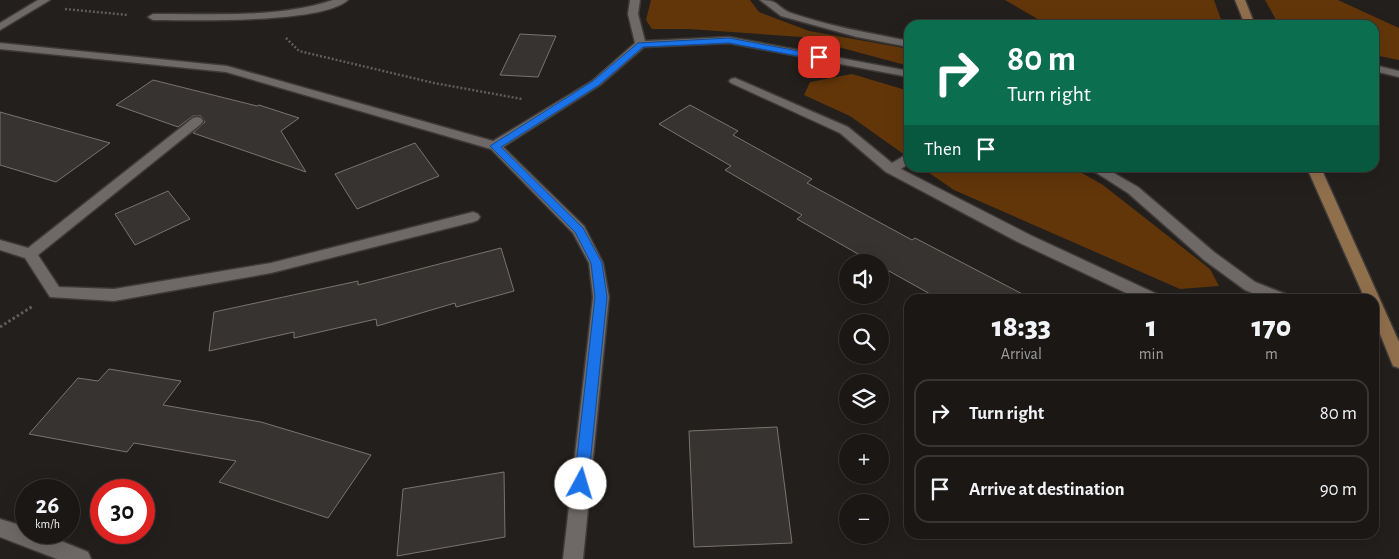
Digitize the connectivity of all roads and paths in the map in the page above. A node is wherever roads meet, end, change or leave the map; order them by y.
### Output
1 (45, 0) edge
2 (343, 0) edge
3 (635, 0) edge
4 (765, 0) edge
5 (1240, 0) edge
6 (34, 6) junction
7 (265, 16) junction
8 (152, 17) joint
9 (1248, 20) edge
10 (0, 27) edge
11 (904, 43) edge
12 (641, 44) junction
13 (0, 46) edge
14 (1379, 69) edge
15 (904, 73) edge
16 (1399, 74) edge
17 (735, 81) dead end
18 (560, 106) junction
19 (197, 121) dead end
20 (495, 146) junction
21 (904, 160) edge
22 (890, 169) junction
23 (1103, 172) edge
24 (1316, 172) edge
25 (473, 217) dead end
26 (0, 244) edge
27 (30, 254) junction
28 (55, 293) junction
29 (1143, 294) edge
30 (1270, 294) edge
31 (1370, 294) edge
32 (1380, 326) edge
33 (0, 327) edge
34 (1399, 361) edge
35 (0, 528) edge
36 (81, 559) edge
37 (573, 559) edge

1 - 6 street
2 - 7 street
3 - 12 street
4 - 11 street
5 - 9 main road
6 - 8 path
6 - 10 street
7 - 8 street
7 - 18 path
12 - 15 street
12 - 18 street
13 - 20 street
14 - 16 street
17 - 22 street
18 - 20 street
19 - 27 street
20 - 37 street
21 - 22 street
22 - 29 street
23 - 30 street
24 - 31 main road
25 - 28 street
26 - 27 street
27 - 28 street
28 - 33 path
32 - 34 main road
35 - 36 street

